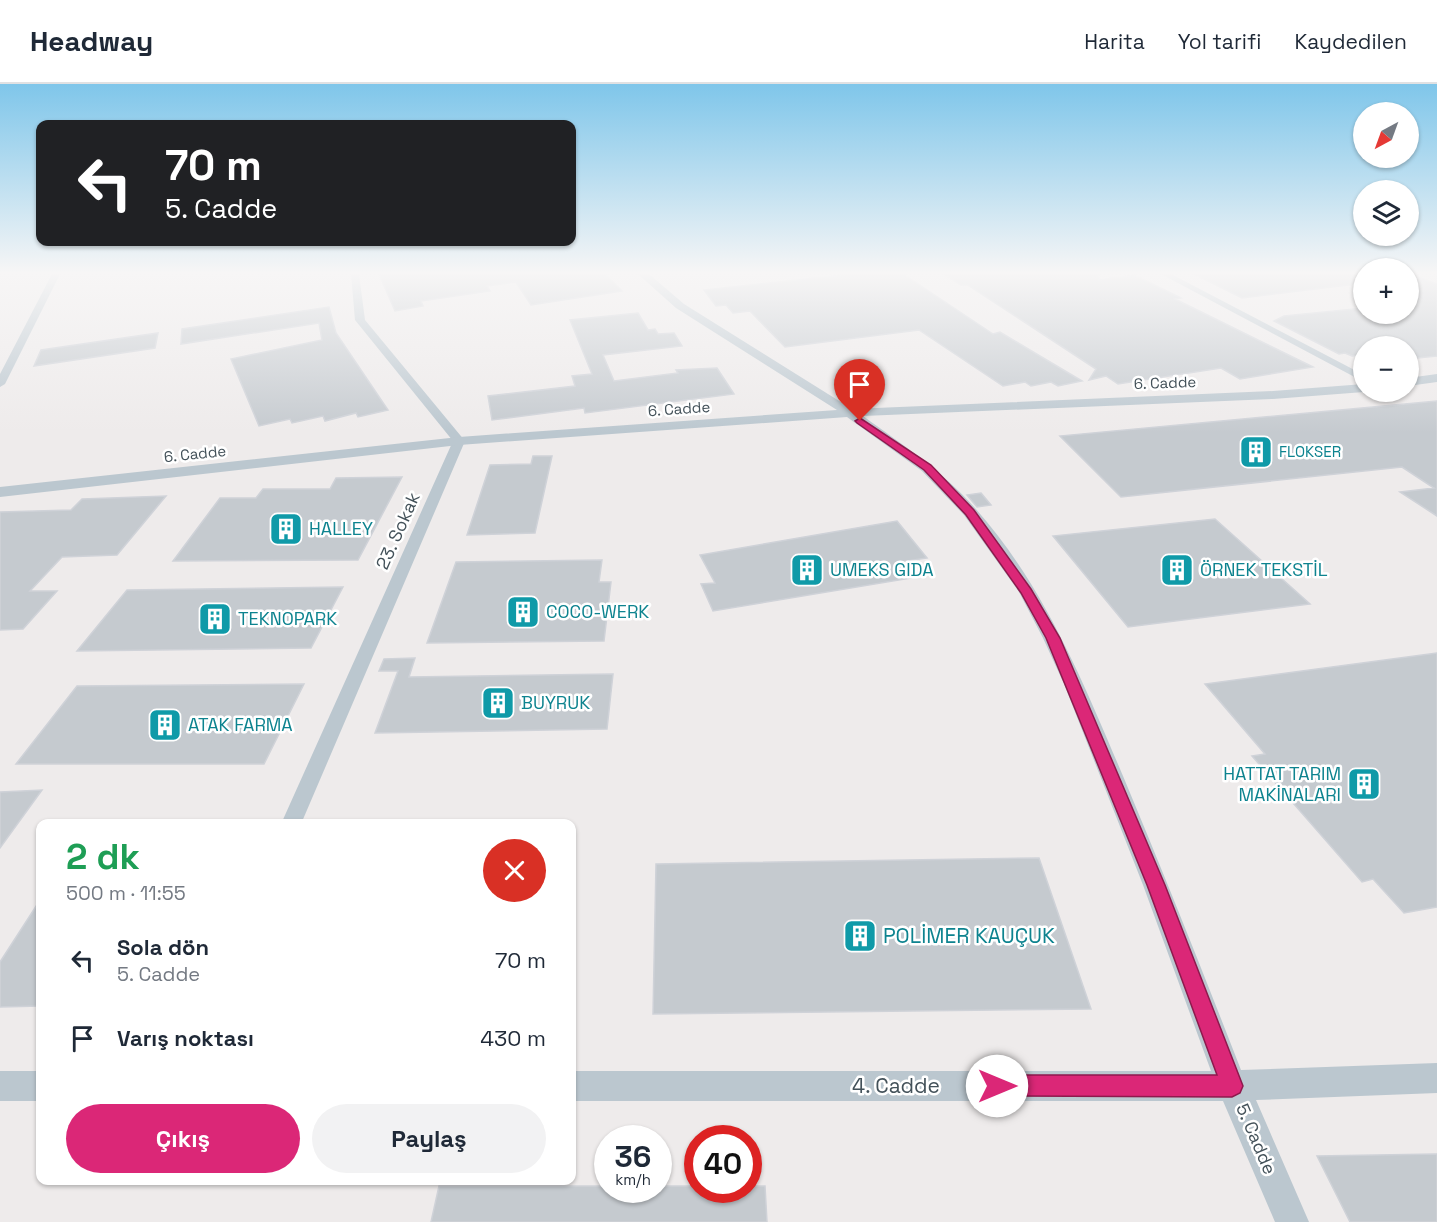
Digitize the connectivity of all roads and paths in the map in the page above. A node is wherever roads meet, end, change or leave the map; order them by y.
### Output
1 (29, 327) edge
2 (366, 327) edge
3 (709, 327) edge
4 (1265, 327) edge
5 (1353, 374) edge
6 (1437, 378) edge
7 (1419, 380) edge
8 (0, 384) edge
9 (1353, 389) edge
10 (825, 410) junction
11 (875, 420) junction
12 (459, 441) junction
13 (0, 492) edge
14 (293, 819) edge
15 (1437, 1078) edge
16 (0, 1086) edge
17 (36, 1086) edge
18 (576, 1086) edge
19 (1232, 1086) junction
20 (1292, 1222) edge

1 - 8 street
2 - 12 street
3 - 10 street, 5. Cadde
4 - 5 street
6 - 7 street
9 - 11 street, 6. Cadde
10 - 11 street
10 - 11 street, 5. Cadde
10 - 12 street, 6. Cadde
11 - 19 street, 5. Cadde
12 - 13 street, 6. Cadde
12 - 14 street, 23. Sokak
15 - 19 street, 4. Cadde
16 - 17 street
18 - 19 street, 4. Cadde
19 - 20 street, 5. Cadde

